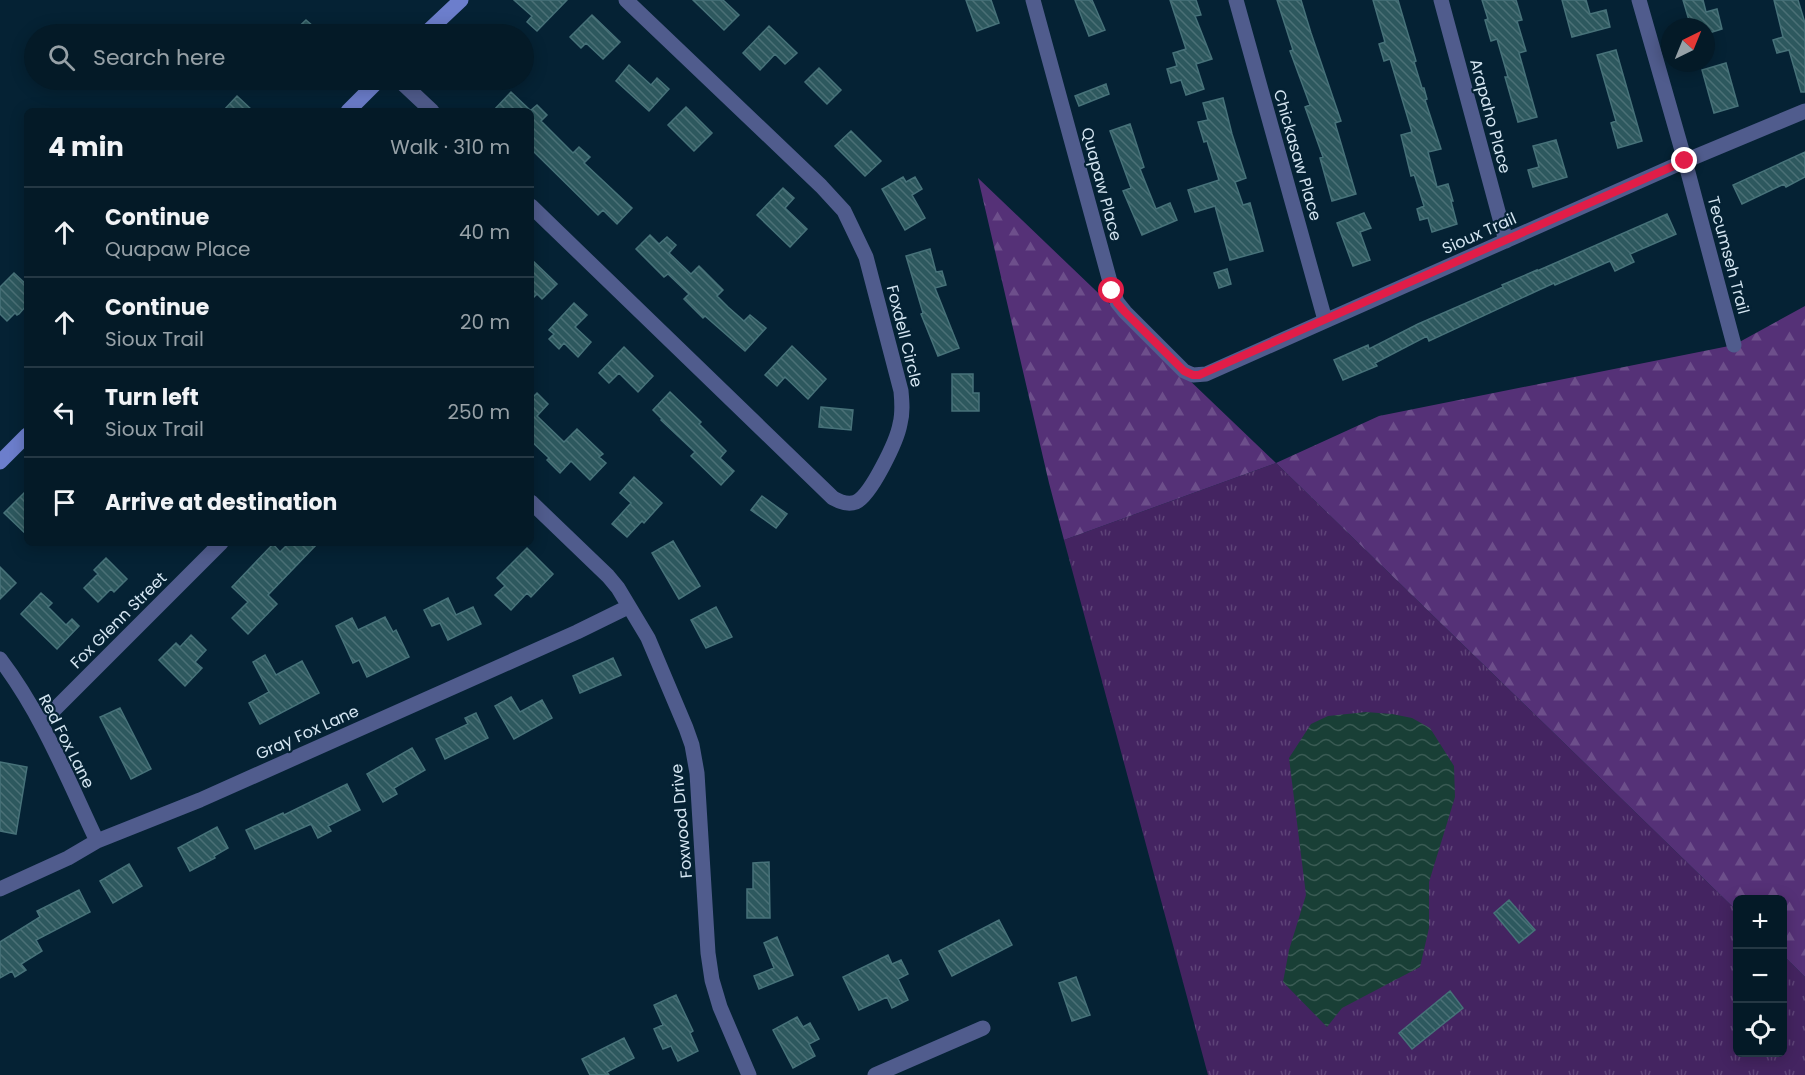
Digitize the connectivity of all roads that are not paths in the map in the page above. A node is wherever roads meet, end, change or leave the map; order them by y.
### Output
1 (461, 0) edge
2 (626, 0) edge
3 (1033, 0) edge
4 (1236, 0) edge
5 (1441, 0) edge
6 (1639, 0) edge
7 (436, 24) edge
8 (369, 90) edge
9 (410, 90) edge
10 (351, 108) edge
11 (429, 108) edge
12 (1805, 111) edge
13 (1685, 161) junction
14 (534, 209) edge
15 (1506, 241) junction
16 (1325, 320) junction
17 (1734, 345) dead end
18 (1171, 358) joint
19 (24, 438) edge
20 (0, 462) edge
21 (534, 505) edge
22 (218, 546) edge
23 (628, 607) junction
24 (0, 659) edge
25 (41, 723) junction
26 (97, 841) junction
27 (0, 889) edge
28 (983, 1028) dead end
29 (749, 1075) edge
30 (875, 1075) edge

1 - 7 street
2 - 14 street, Foxdell Circle
3 - 18 street, Quapaw Place
4 - 16 street, Chickasaw Place
5 - 15 street, Arapaho Place
6 - 13 street, Tecumseh Trail
8 - 10 street
9 - 11 street
12 - 13 street, Sioux Trail
13 - 15 street, Sioux Trail
13 - 17 street, Tecumseh Trail
15 - 16 street, Sioux Trail
16 - 18 street, Sioux Trail
19 - 20 street
21 - 23 street, Foxwood Drive
22 - 25 street, Fox Glenn Street
23 - 26 street, Gray Fox Lane
23 - 29 street, Foxwood Drive
24 - 25 street, Red Fox Lane
25 - 26 street, Red Fox Lane
26 - 27 street, Gray Fox Lane
28 - 30 street

